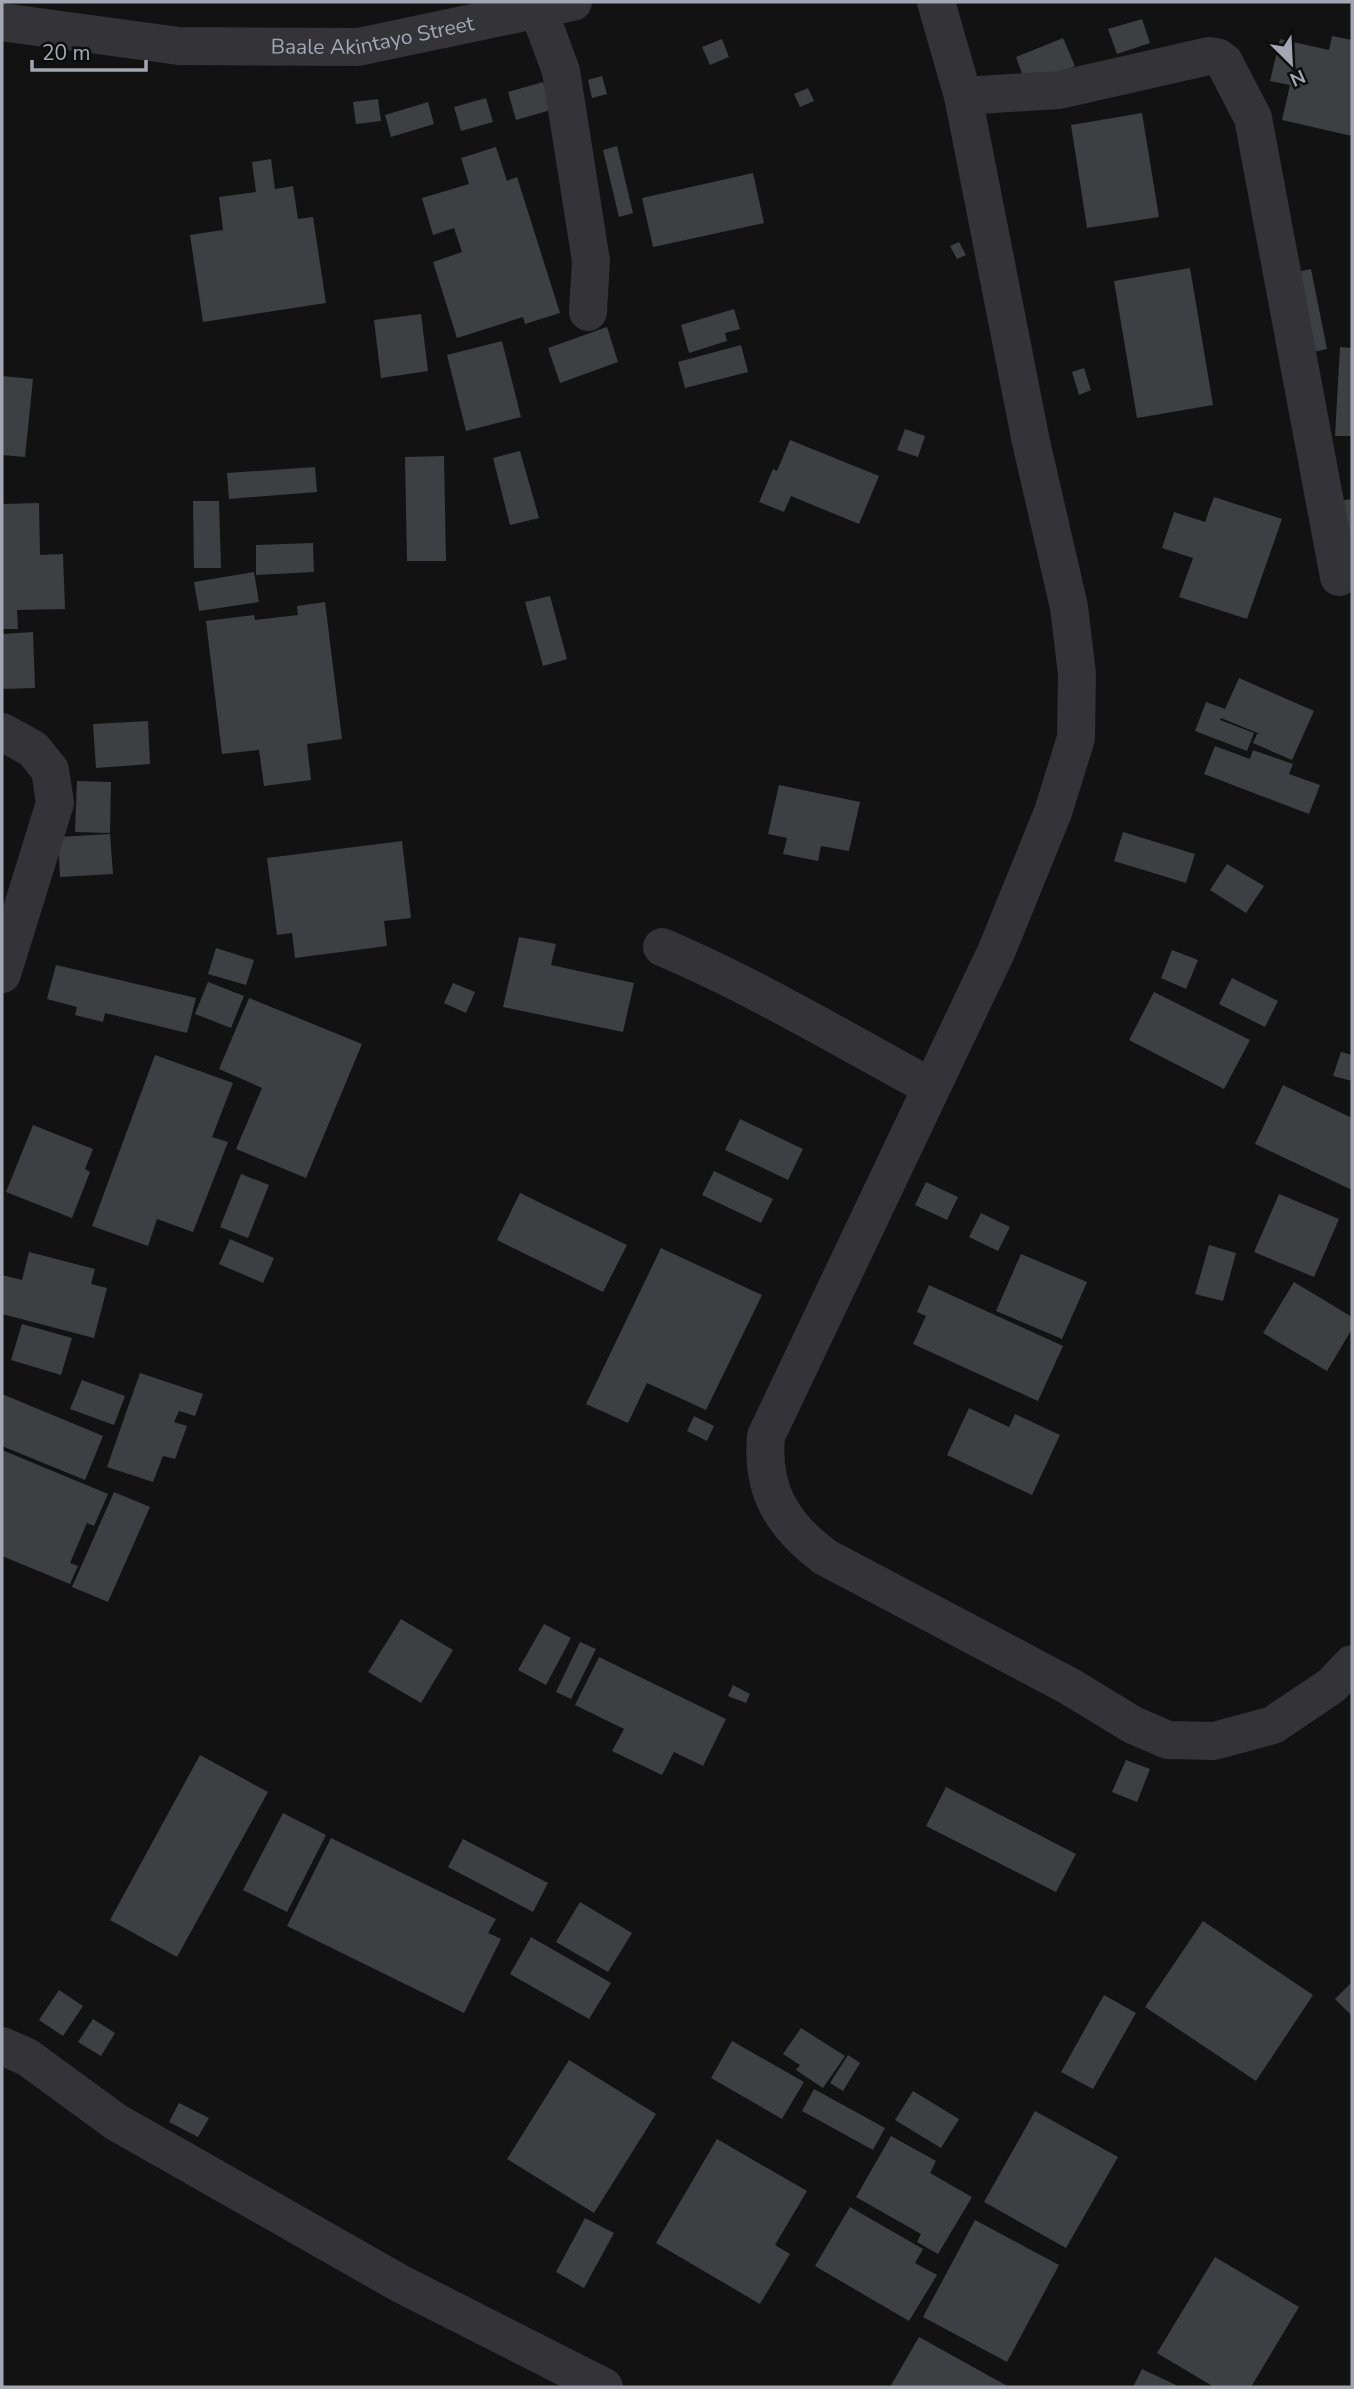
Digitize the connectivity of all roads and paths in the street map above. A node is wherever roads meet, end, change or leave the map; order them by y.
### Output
1 (936, 2) edge
2 (556, 5) edge
3 (2, 22) edge
4 (962, 96) junction
5 (588, 312) dead end
6 (1339, 577) dead end
7 (2, 732) edge
8 (662, 947) dead end
9 (2, 974) edge
10 (931, 1087) junction
11 (1352, 1664) edge
12 (2, 2046) edge
13 (604, 2387) edge

1 - 4 street
2 - 3 street, Baale Akintayo Street
2 - 5 street
4 - 6 street
4 - 10 street
7 - 9 street
8 - 10 street
10 - 11 street
12 - 13 street

